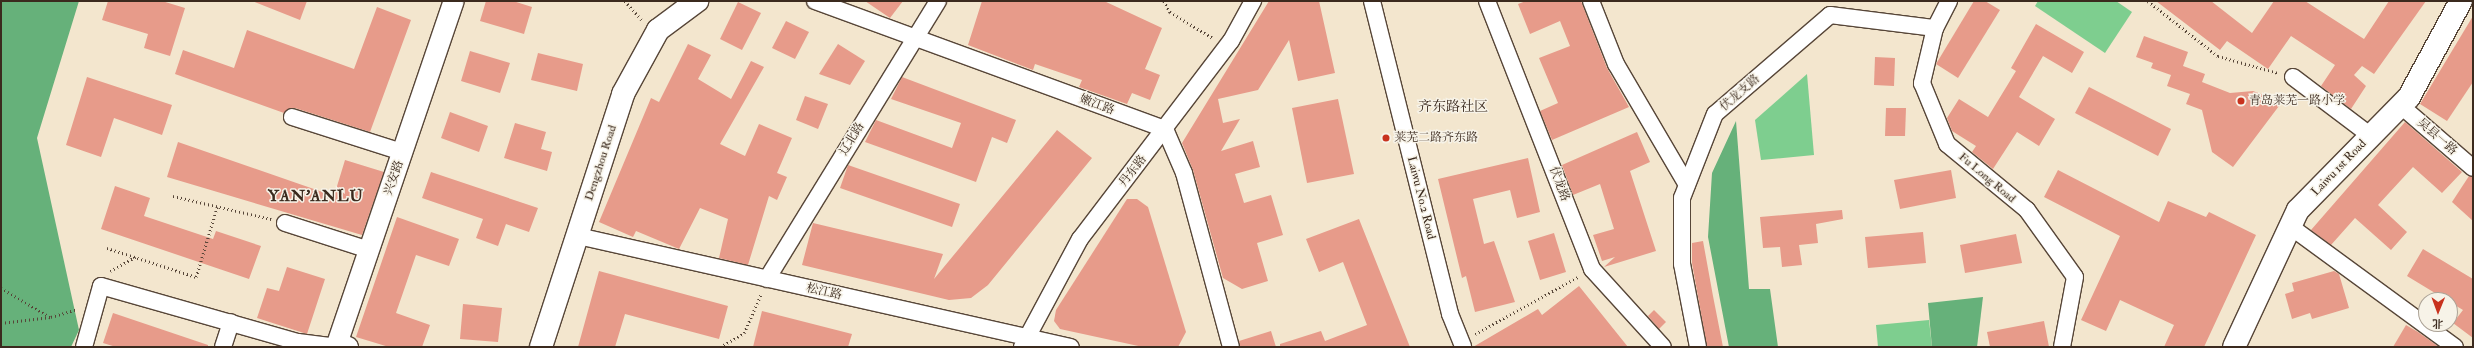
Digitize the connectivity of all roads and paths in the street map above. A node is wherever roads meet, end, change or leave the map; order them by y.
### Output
1 (625, 1) edge
2 (697, 1) edge
3 (815, 1) edge
4 (938, 1) edge
5 (1164, 1) edge
6 (1253, 1) edge
7 (1372, 1) edge
8 (1487, 1) edge
9 (1591, 1) edge
10 (1949, 1) edge
11 (2148, 1) edge
12 (2461, 1) edge
13 (450, 2) edge
14 (1828, 8) edge
15 (645, 22) dead end
16 (1935, 28) junction
17 (913, 38) junction
18 (1221, 43) dead end
19 (2293, 77) joint
20 (2400, 105) junction
21 (292, 117) dead end
22 (1165, 129) junction
23 (2371, 136) junction
24 (402, 152) junction
25 (2473, 168) edge
26 (1687, 185) junction
27 (173, 196) dead end
28 (217, 207) junction
29 (285, 223) joint
30 (2291, 227) junction
31 (578, 236) junction
32 (106, 248) dead end
33 (369, 250) junction
34 (1592, 269) junction
35 (766, 283) junction
36 (1, 288) edge
37 (231, 322) junction
38 (1, 323) edge
39 (1024, 343) edge
40 (1461, 343) edge
41 (340, 346) edge
42 (84, 347) edge
43 (223, 347) edge
44 (541, 347) edge
45 (720, 347) edge
46 (1071, 347) edge
47 (1232, 347) edge
48 (1663, 347) edge
49 (1698, 347) edge
50 (2062, 347) edge
51 (2234, 347) edge
52 (2455, 347) edge

1 - 15 path
2 - 31 main road, Dengzhou Road
3 - 17 street, 嫩江路
4 - 17 street, 辽北路
5 - 18 path
6 - 22 street, 丹东路
7 - 40 street, Laiwu No.2 Road
8 - 34 street, 伏龙路
9 - 26 street
10 - 16 street, Fu Long Road
11 - 19 path
12 - 20 main road, Laiwu 1st Road
13 - 24 street, 兴安路
14 - 16 street, 伏龙支路
14 - 26 street, 伏龙支路
16 - 50 street, Fu Long Road
17 - 22 street, 嫩江路
17 - 35 street, 辽北路
19 - 23 street
20 - 23 main road, Laiwu 1st Road
20 - 25 street, 吴县一路
21 - 24 street
22 - 39 street, 丹东路
22 - 47 street
23 - 30 main road, Laiwu 1st Road
24 - 33 street, 兴安路
26 - 49 street, 伏龙支路
27 - 28 path
28 - 29 path
28 - 32 path
29 - 33 street
30 - 51 main road, Laiwu 1st Road
30 - 52 street
31 - 35 street, 松江路
31 - 44 main road, Dengzhou Road
33 - 41 street, 兴安路
34 - 40 path
34 - 48 street, 伏龙路
35 - 39 street, 松江路
35 - 45 path
36 - 38 path
37 - 41 street
37 - 42 street
37 - 43 street
39 - 46 street, 松江路

